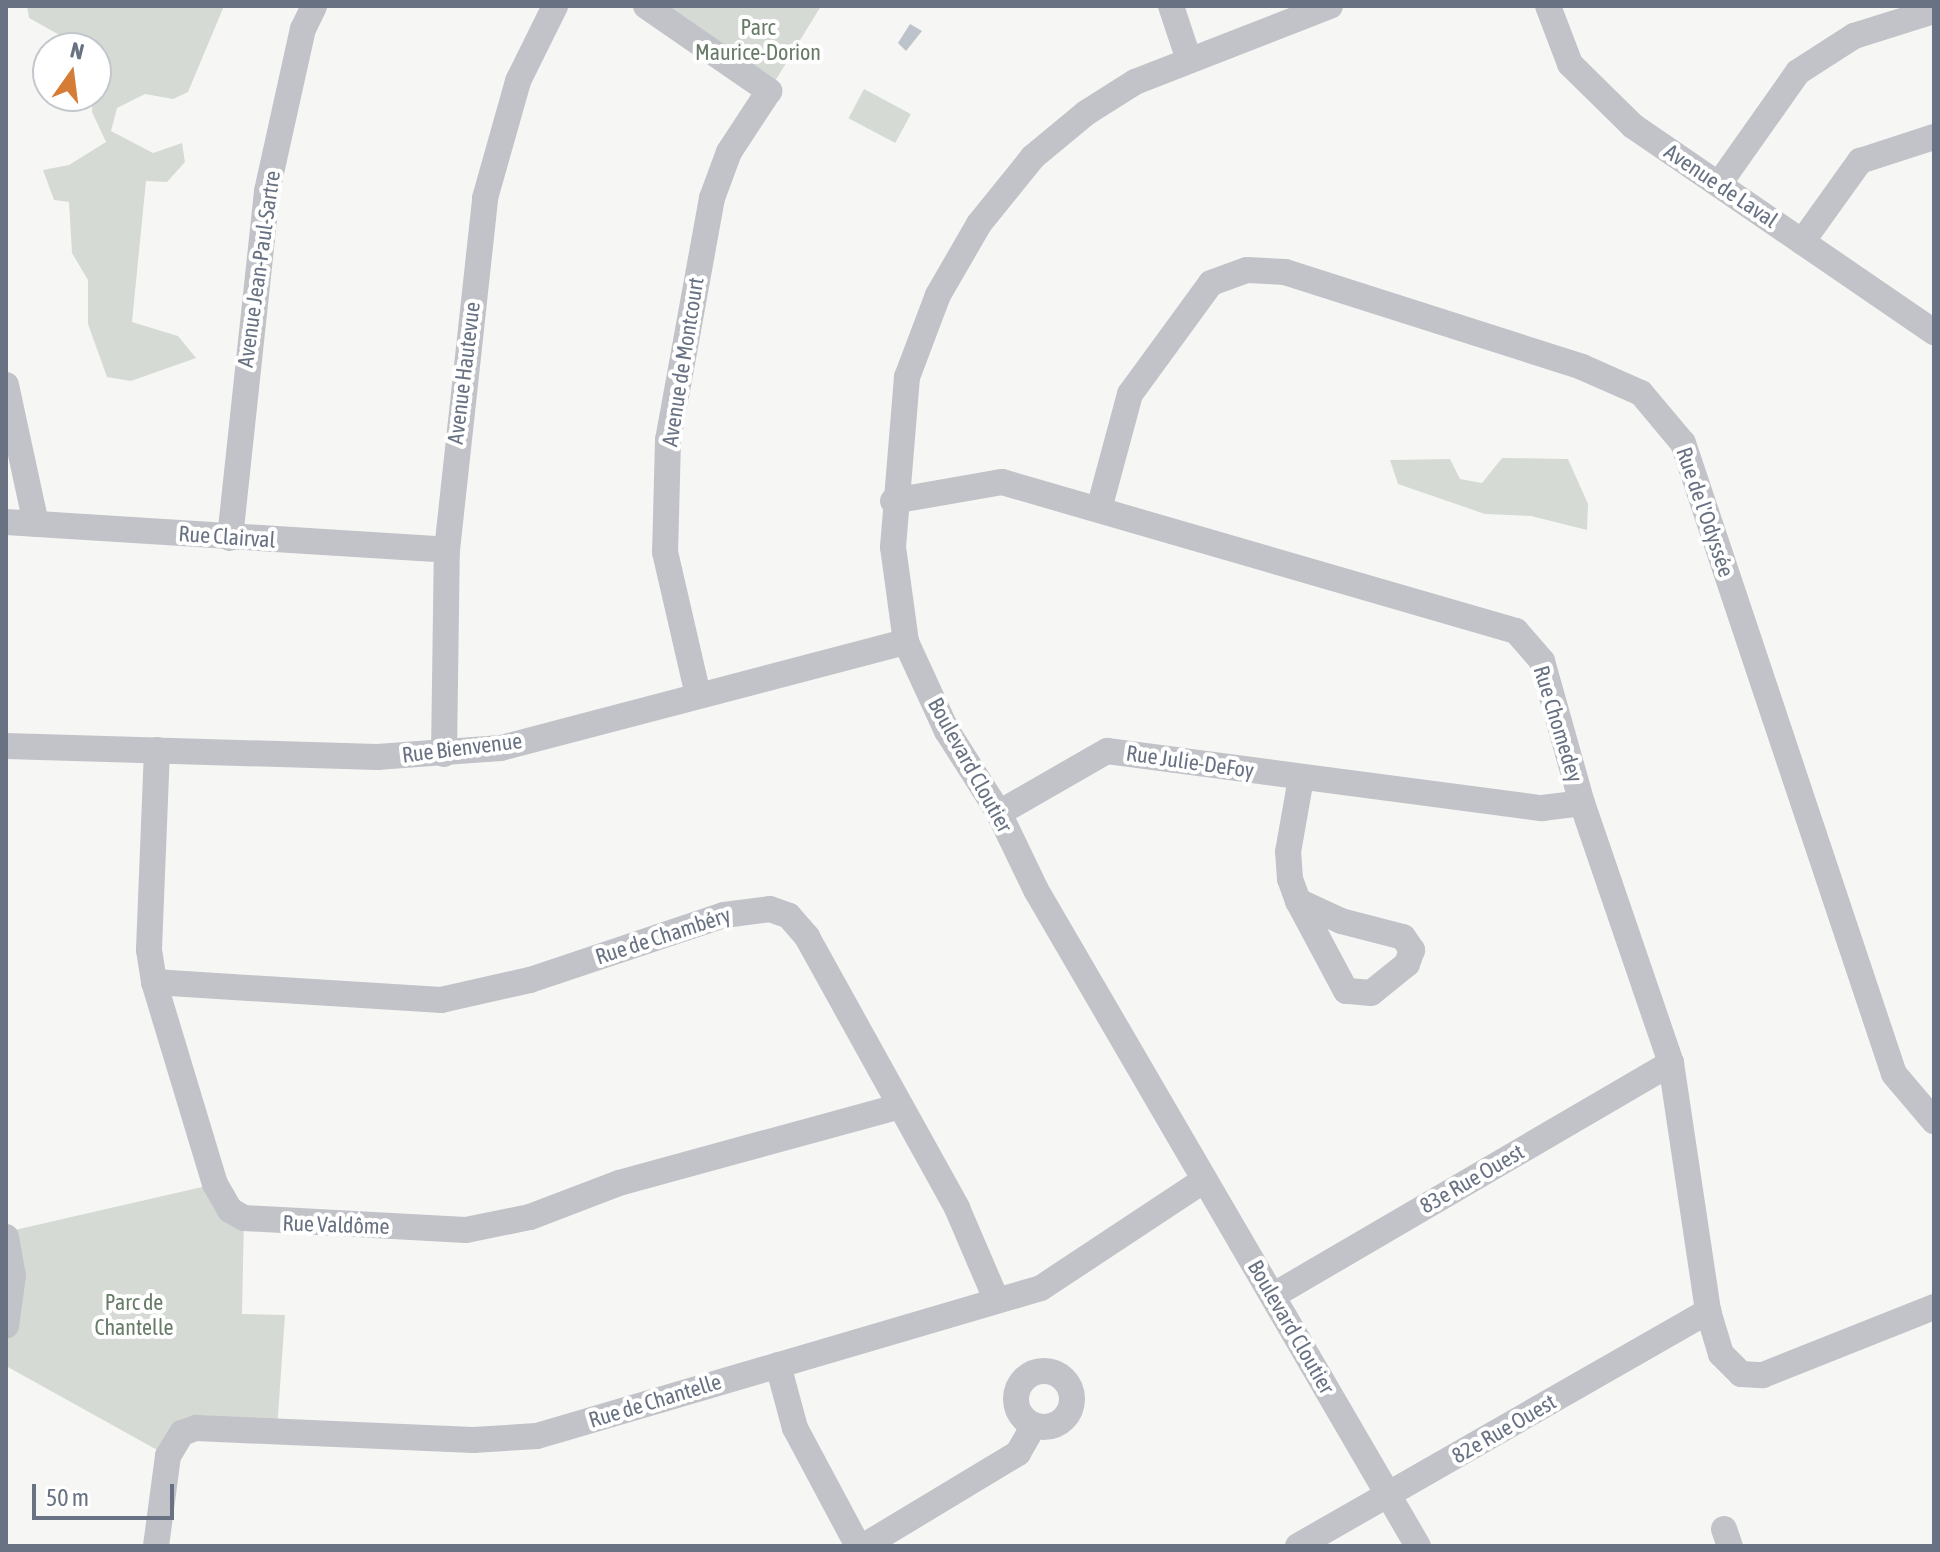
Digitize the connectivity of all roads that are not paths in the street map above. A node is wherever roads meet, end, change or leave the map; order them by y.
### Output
1 (314, 6) edge
2 (555, 6) edge
3 (646, 6) edge
4 (1171, 6) edge
5 (1330, 6) edge
6 (1548, 6) edge
7 (1934, 11) edge
8 (1188, 57) junction
9 (1934, 137) edge
10 (1719, 184) junction
11 (1802, 242) junction
12 (1934, 332) edge
13 (6, 385) edge
14 (893, 501) junction
15 (1099, 509) junction
16 (6, 522) edge
17 (36, 524) junction
18 (230, 538) junction
19 (447, 550) junction
20 (906, 642) junction
21 (698, 695) junction
22 (6, 746) edge
23 (157, 750) junction
24 (444, 754) junction
25 (1301, 778) junction
26 (1582, 803) junction
27 (999, 813) junction
28 (1298, 901) dead end
29 (154, 982) junction
30 (1671, 1063) junction
31 (901, 1106) junction
32 (1934, 1121) edge
33 (1204, 1180) junction
34 (6, 1237) edge
35 (1274, 1295) junction
36 (996, 1299) junction
37 (1934, 1307) edge
38 (1708, 1311) junction
39 (6, 1326) edge
40 (778, 1365) junction
41 (1034, 1425) dead end
42 (1389, 1496) junction
43 (156, 1546) edge
44 (861, 1546) edge
45 (1298, 1546) edge
46 (1418, 1546) edge

1 - 18 street, Avenue Jean-Paul-Sartre
2 - 19 street, Avenue Hautevue
3 - 21 street, Avenue de Montcourt
4 - 8 street
5 - 8 street, Boulevard Cloutier
6 - 10 street, Avenue de Laval
7 - 10 street
8 - 14 street, Boulevard Cloutier
9 - 11 street
10 - 11 street, Avenue de Laval
11 - 12 street, Avenue de Laval
13 - 17 street
14 - 15 street, Rue Chomedey
14 - 20 street, Boulevard Cloutier
15 - 26 street, Rue Chomedey
15 - 32 street, Rue de l'Odyssée
16 - 17 street, Rue Clairval
17 - 18 street, Rue Clairval
18 - 19 street, Rue Clairval
19 - 24 street, Avenue Hautevue
20 - 21 street, Rue Bienvenue
20 - 27 street, Boulevard Cloutier
21 - 24 street, Rue Bienvenue
22 - 23 street, Rue Bienvenue
23 - 24 street, Rue Bienvenue
23 - 29 street, Rue Valdôme
25 - 26 street, Rue Julie-DeFoy
25 - 27 street, Rue Julie-DeFoy
25 - 28 street
26 - 30 street, Rue Chomedey
27 - 33 street, Boulevard Cloutier
29 - 31 street, Rue de Chambéry
29 - 31 street, Rue Valdôme
30 - 35 street, 83e Rue Ouest
30 - 38 street, Rue Chomedey
31 - 36 street, Rue de Chambéry
33 - 35 street, Boulevard Cloutier
33 - 36 street, Rue de Chantelle
34 - 39 street
35 - 42 street, Boulevard Cloutier
36 - 40 street, Rue de Chantelle
37 - 38 street, Rue Chomedey
38 - 42 street, 82e Rue Ouest
40 - 43 street, Rue de Chantelle
40 - 44 street
41 - 44 street
42 - 45 street, 82e Rue Ouest
42 - 46 street, Boulevard Cloutier

